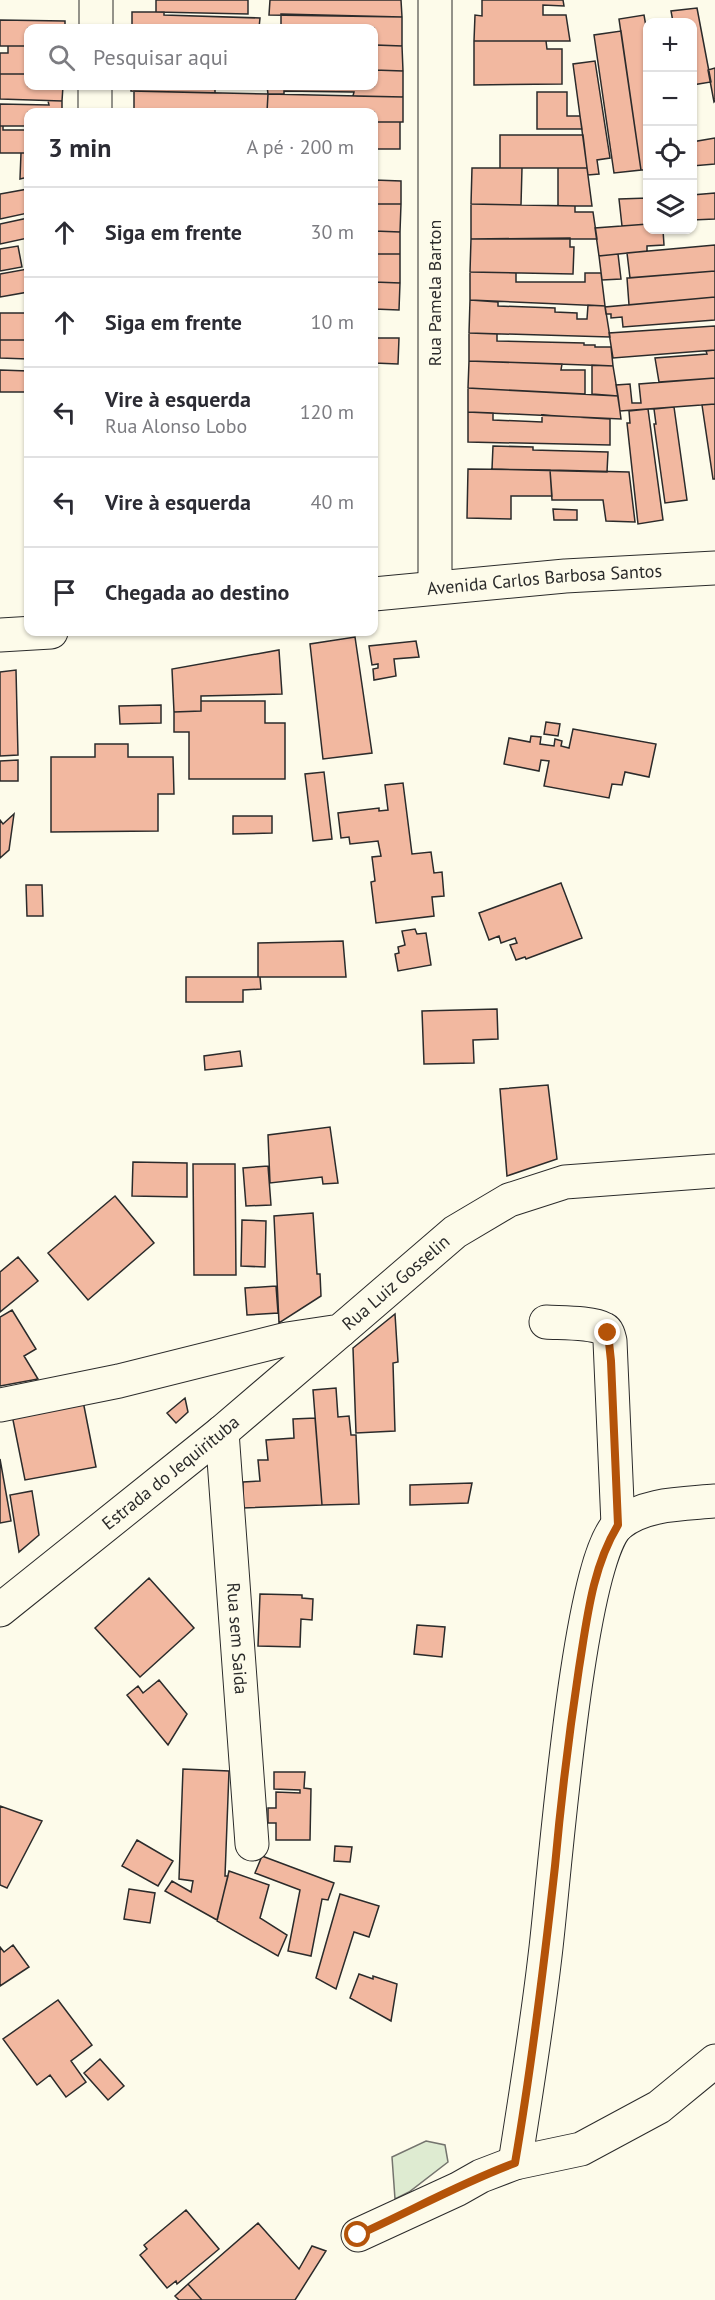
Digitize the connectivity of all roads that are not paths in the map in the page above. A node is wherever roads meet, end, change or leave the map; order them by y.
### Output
1 (96, 0) edge
2 (435, 0) edge
3 (96, 24) edge
4 (95, 90) edge
5 (95, 108) edge
6 (715, 568) edge
7 (435, 587) junction
8 (378, 594) edge
9 (24, 634) edge
10 (0, 635) edge
11 (715, 1171) edge
12 (546, 1322) dead end
13 (340, 1331) junction
14 (0, 1406) edge
15 (222, 1432) junction
16 (715, 1501) edge
17 (618, 1525) junction
18 (0, 1611) edge
19 (252, 1844) dead end
20 (715, 2061) edge
21 (515, 2163) junction
22 (358, 2235) dead end

1 - 3 street
2 - 7 street, Rua Pamela Barton
4 - 5 street
6 - 7 street, Avenida Carlos Barbosa Santos
7 - 8 street, Avenida Carlos Barbosa Santos
9 - 10 street
11 - 13 street, Rua Luiz Gosselin
12 - 17 street
13 - 14 street, Rua Luiz Gosselin
13 - 15 street, Estrada do Jequirituba
15 - 18 street, Estrada do Jequirituba
15 - 19 street, Rua sem Saida
16 - 17 street
17 - 21 street
20 - 21 street
21 - 22 street

